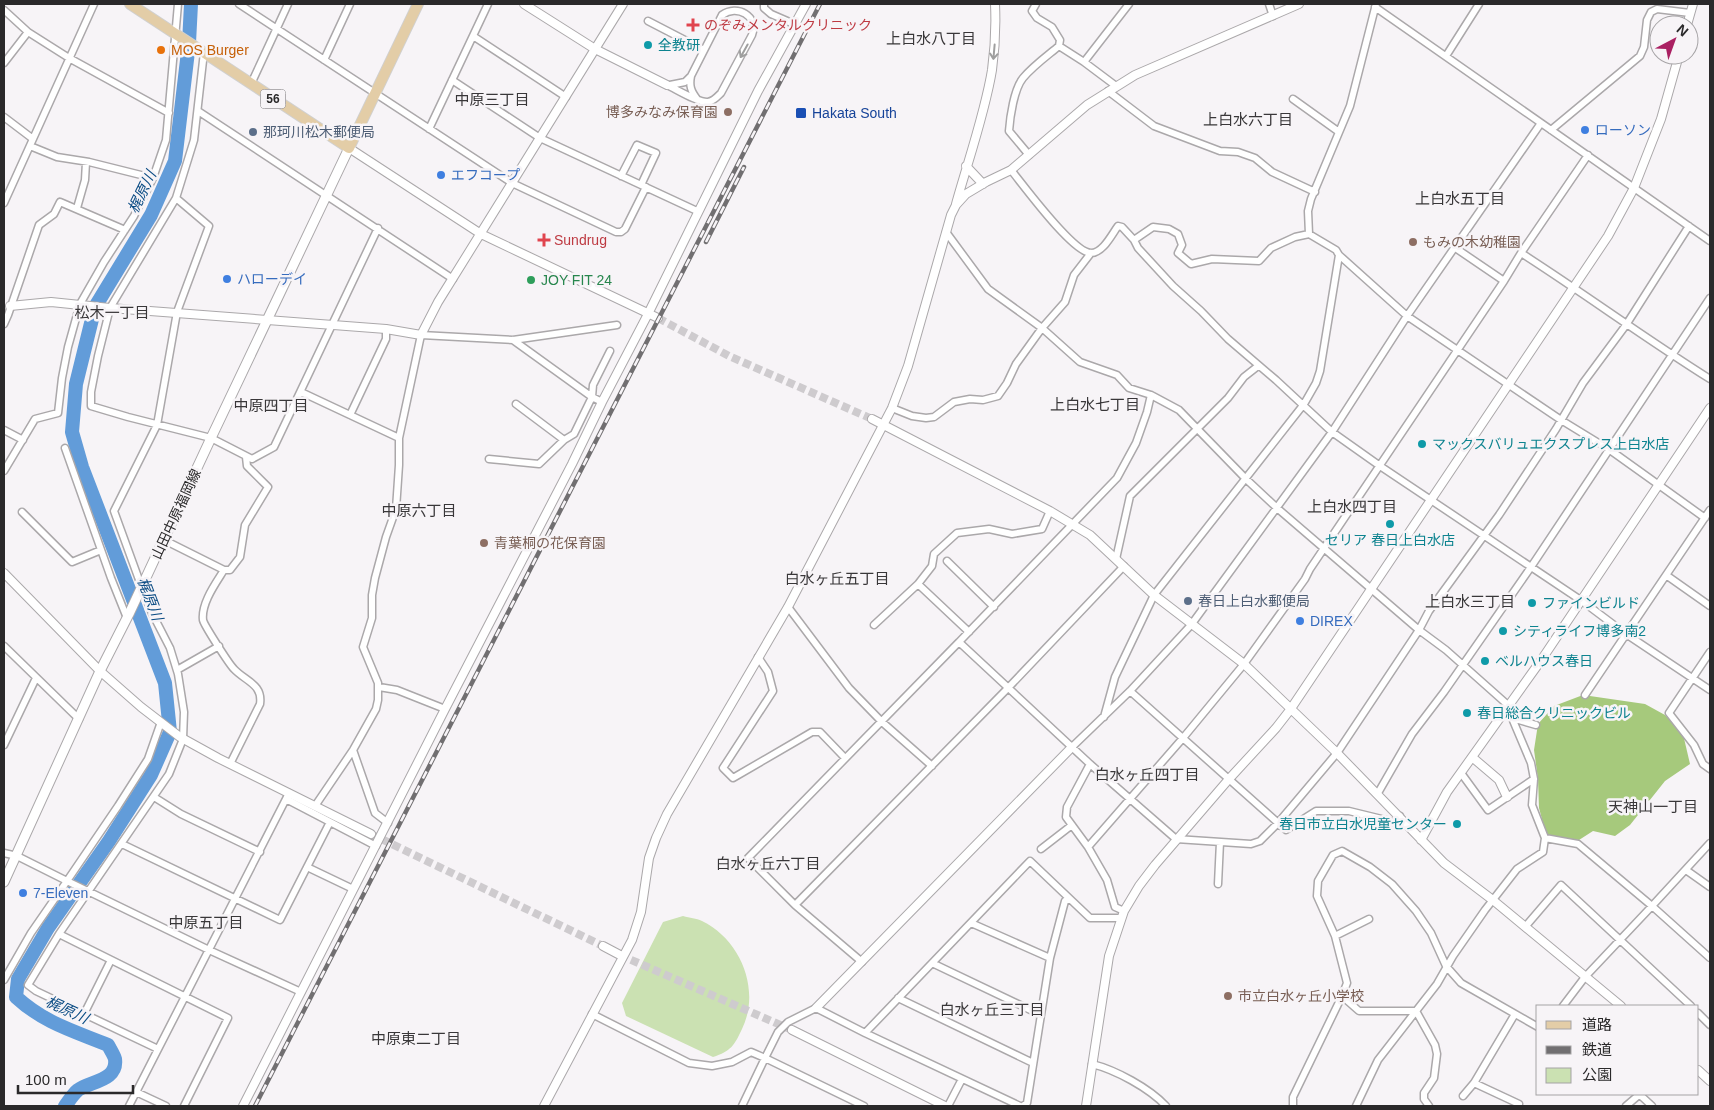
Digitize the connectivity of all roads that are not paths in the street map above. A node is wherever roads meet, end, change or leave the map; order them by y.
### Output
1 (94, 4) edge
2 (130, 4) edge
3 (178, 4) edge
4 (239, 4) edge
5 (288, 4) edge
6 (350, 4) edge
7 (418, 4) edge
8 (488, 4) edge
9 (524, 4) edge
10 (622, 4) edge
11 (764, 4) edge
12 (806, 4) edge
13 (995, 4) edge
14 (1036, 4) edge
15 (1129, 4) edge
16 (1269, 4) edge
17 (1299, 4) edge
18 (1479, 4) edge
19 (1693, 4) edge
20 (1375, 5) edge
21 (4, 10) edge
22 (1690, 13) joint
23 (1273, 16) junction
24 (648, 21) dead end
25 (794, 24) junction
26 (277, 29) junction
27 (28, 32) junction
28 (177, 34) junction
29 (473, 36) junction
30 (1059, 46) junction
31 (201, 50) junction
32 (595, 50) junction
33 (704, 50) junction
34 (1446, 56) junction
35 (69, 58) junction
36 (324, 60) junction
37 (1084, 62) junction
38 (4, 63) edge
39 (1675, 65) edge
40 (691, 76) junction
41 (452, 80) junction
42 (251, 84) junction
43 (667, 85) junction
44 (1116, 86) junction
45 (1108, 91) junction
46 (375, 94) junction
47 (566, 97) junction
48 (697, 99) junction
49 (1293, 99) dead end
50 (198, 111) junction
51 (169, 113) junction
52 (4, 118) edge
53 (1541, 123) junction
54 (429, 129) junction
55 (1551, 130) junction
56 (1339, 132) junction
57 (33, 138) junction
58 (540, 138) junction
59 (30, 146) junction
60 (349, 148) junction
61 (1030, 155) junction
62 (1588, 155) junction
63 (86, 162) junction
64 (966, 166) junction
65 (1011, 170) junction
66 (621, 176) junction
67 (153, 178) junction
68 (512, 183) junction
69 (983, 184) junction
70 (644, 186) junction
71 (7, 188) edge
72 (1634, 188) junction
73 (1315, 192) junction
74 (328, 195) junction
75 (176, 198) junction
76 (4, 203) edge
77 (956, 205) junction
78 (77, 208) junction
79 (697, 211) junction
80 (1689, 226) junction
81 (378, 228) junction
82 (125, 230) junction
83 (946, 232) junction
84 (481, 234) junction
85 (1309, 234) junction
86 (1134, 240) junction
87 (1710, 241) edge
88 (1454, 247) junction
89 (1091, 253) junction
90 (1521, 253) junction
91 (1339, 256) junction
92 (453, 279) junction
93 (1504, 281) junction
94 (1573, 287) junction
95 (1710, 298) edge
96 (80, 304) junction
97 (7, 306) edge
98 (110, 308) junction
99 (177, 312) junction
100 (648, 314) junction
101 (1407, 316) junction
102 (658, 318) tunnel mouth
103 (268, 319) junction
104 (4, 324) edge
105 (617, 325) dead end
106 (1626, 325) junction
107 (332, 326) junction
108 (1042, 328) junction
109 (386, 329) junction
110 (421, 335) junction
111 (513, 340) junction
112 (1457, 350) junction
113 (610, 351) dead end
114 (1672, 355) junction
115 (1258, 366) junction
116 (1710, 379) edge
117 (1509, 384) junction
118 (301, 392) junction
119 (1151, 395) junction
120 (592, 397) junction
121 (602, 402) junction
122 (516, 404) dead end
123 (1303, 405) junction
124 (892, 408) junction
125 (1710, 408) edge
126 (350, 415) junction
127 (872, 419) tunnel mouth
128 (1561, 420) junction
129 (157, 425) junction
130 (884, 425) junction
131 (1198, 428) junction
132 (4, 430) edge
133 (1332, 432) junction
134 (211, 438) junction
135 (399, 438) junction
136 (23, 440) junction
137 (564, 440) junction
138 (65, 448) dead end
139 (1610, 450) junction
140 (246, 457) junction
141 (489, 459) dead end
142 (1380, 466) junction
143 (4, 471) edge
144 (1246, 478) junction
145 (1658, 486) junction
146 (1432, 500) junction
147 (1277, 508) junction
148 (1710, 510) edge
149 (1050, 511) junction
150 (22, 512) dead end
151 (1704, 518) junction
152 (1073, 524) junction
153 (1484, 536) junction
154 (164, 540) junction
155 (1324, 549) junction
156 (102, 550) junction
157 (1116, 559) junction
158 (947, 561) dead end
159 (1124, 566) junction
160 (1531, 567) junction
161 (224, 570) junction
162 (4, 573) edge
163 (1666, 575) junction
164 (918, 584) junction
165 (1371, 589) junction
166 (140, 590) junction
167 (1154, 595) junction
168 (1582, 601) junction
169 (1710, 606) edge
170 (788, 607) junction
171 (994, 607) junction
172 (128, 616) junction
173 (874, 625) dead end
174 (1191, 625) junction
175 (1419, 630) junction
176 (969, 632) junction
177 (1626, 634) junction
178 (959, 642) junction
179 (4, 646) edge
180 (219, 646) junction
181 (1710, 652) edge
182 (758, 658) junction
183 (1244, 664) junction
184 (1462, 666) junction
185 (177, 670) junction
186 (100, 671) junction
187 (36, 678) junction
188 (1692, 678) junction
189 (379, 687) junction
190 (1008, 688) junction
191 (1710, 690) edge
192 (1130, 691) junction
193 (1585, 695) dead end
194 (1507, 708) junction
195 (445, 709) junction
196 (1290, 710) junction
197 (1104, 717) junction
198 (1512, 718) junction
199 (79, 719) junction
200 (882, 722) junction
201 (162, 724) junction
202 (1536, 725) dead end
203 (181, 738) junction
204 (1183, 738) junction
205 (4, 745) edge
206 (1072, 748) junction
207 (353, 750) junction
208 (1337, 753) junction
209 (1472, 757) junction
210 (845, 758) junction
211 (230, 764) junction
212 (1090, 764) junction
213 (932, 766) junction
214 (1710, 769) edge
215 (1461, 773) junction
216 (1229, 779) junction
217 (1534, 779) junction
218 (1378, 793) junction
219 (288, 796) junction
220 (154, 797) junction
221 (1507, 797) junction
222 (1130, 799) junction
223 (315, 806) junction
224 (1400, 816) junction
225 (330, 822) junction
226 (388, 823) junction
227 (1278, 823) junction
228 (1072, 825) junction
229 (371, 834) tunnel mouth
230 (1545, 838) junction
231 (1176, 839) junction
232 (1421, 840) junction
233 (1220, 842) junction
234 (1710, 843) edge
235 (122, 844) junction
236 (376, 846) junction
237 (1088, 847) junction
238 (1041, 849) dead end
239 (260, 852) junction
240 (4, 853) edge
241 (17, 856) junction
242 (307, 867) junction
243 (1686, 870) junction
244 (67, 881) junction
245 (4, 882) edge
246 (1218, 884) dead end
247 (1710, 887) edge
248 (353, 889) junction
249 (88, 891) junction
250 (236, 899) junction
251 (1069, 899) junction
252 (1494, 901) junction
253 (795, 905) junction
254 (1652, 906) junction
255 (1123, 915) junction
256 (1369, 919) dead end
257 (971, 923) junction
258 (1525, 927) junction
259 (59, 934) junction
260 (1335, 936) junction
261 (1622, 940) junction
262 (603, 946) tunnel mouth
263 (209, 950) junction
264 (620, 955) tunnel mouth
265 (1050, 958) junction
266 (1710, 958) edge
267 (110, 960) junction
268 (862, 962) junction
269 (932, 963) junction
270 (1446, 966) junction
271 (1585, 977) junction
272 (4, 980) edge
273 (301, 992) junction
274 (1342, 996) junction
275 (186, 997) junction
276 (898, 998) junction
277 (1564, 1005) edge
278 (1620, 1005) edge
279 (1690, 1005) edge
280 (816, 1008) junction
281 (1416, 1011) junction
282 (84, 1014) junction
283 (592, 1014) junction
284 (1515, 1014) junction
285 (1699, 1014) edge
286 (1041, 1015) junction
287 (1710, 1024) edge
288 (1536, 1026) edge
289 (792, 1030) tunnel mouth
290 (865, 1033) junction
291 (158, 1049) junction
292 (765, 1058) junction
293 (1033, 1063) junction
294 (1092, 1064) junction
295 (1699, 1071) edge
296 (962, 1079) junction
297 (1710, 1081) edge
298 (1474, 1083) junction
299 (136, 1092) junction
300 (1638, 1095) edge
301 (1640, 1095) edge
302 (1463, 1096) dead end
303 (1519, 1104) dead end
304 (129, 1106) edge
305 (166, 1106) edge
306 (184, 1106) edge
307 (243, 1106) edge
308 (544, 1106) edge
309 (742, 1106) edge
310 (864, 1106) edge
311 (947, 1106) edge
312 (1021, 1106) edge
313 (1086, 1106) edge
314 (1166, 1106) edge
315 (1293, 1106) edge
316 (1356, 1106) edge
317 (1429, 1106) edge
318 (1626, 1106) edge
319 (1652, 1106) edge

1 - 35 street
2 - 28 main road, 56
3 - 28 street
4 - 26 street
5 - 26 street
6 - 36 street
7 - 46 main road
8 - 29 street
9 - 32 street
10 - 32 street
11 - 25 street
12 - 25 street
13 -> 64 street
14 - 30 street
15 - 37 street
16 - 23 street
17 - 23 street
18 - 34 street
19 - 22 street
20 - 34 street
20 - 56 street
21 - 27 street
22 - 55 street
23 - 44 street
24 - 33 street
25 - 79 street
26 - 36 street
26 - 42 street
27 - 35 street
27 - 38 street
28 - 31 main road, 56
28 - 51 street
29 - 41 street
29 - 47 street
30 - 37 street
30 - 61 street
31 - 42 main road, 56
31 - 50 street
32 - 43 street
32 - 47 street
33 - 40 street
33 -> 48 street
34 - 53 street
35 - 51 street
35 - 57 street
36 - 46 street
37 - 44 street
39 - 72 street
40 - 43 street
40 - 48 street
41 - 54 street
41 - 58 street
42 - 60 main road, 56
43 - 48 street
44 - 45 street
45 - 61 street
45 - 73 street
46 - 54 street
46 - 60 main road
47 - 58 street
49 - 56 street
50 - 74 street
50 - 75 street
51 - 67 street
52 - 57 street
53 - 55 street
53 - 88 street
54 - 68 street
55 - 62 street
56 - 73 street
57 - 59 street
58 - 66 street
58 - 68 street
59 - 63 street
59 - 71 street
60 - 74 main road, 山田中原福岡線
60 - 84 street
61 - 65 street
62 - 72 street
62 - 90 street
63 - 67 street
63 - 78 street
64 - 69 street
64 - 77 street
65 - 69 street
65 - 89 street
66 - 70 street
66 - 70 street
67 - 82 street
68 - 70 street
68 - 84 street
69 - 77 street
70 - 79 street
71 - 76 street
72 - 80 street
72 - 94 street
73 - 85 street
74 - 81 street
74 - 103 main road, 山田中原福岡線
75 - 98 street
75 - 99 street
77 - 83 street
78 - 82 street
78 - 97 street
79 - 100 street
80 - 87 street
80 - 106 street
81 - 92 street
81 - 107 street
82 - 96 street
83 - 108 street
83 - 124 street
84 - 92 street
84 - 100 street
85 - 86 street
85 - 91 street
86 - 89 street
86 - 115 street
88 - 93 street
88 - 101 street
89 - 108 street
90 - 93 street
90 - 94 street
91 - 101 street
91 - 123 street
92 - 110 street
93 - 112 street
94 - 106 street
94 - 117 street
95 - 114 street
96 - 97 street
96 - 98 street
96 - 136 street
97 - 104 street
98 - 99 street
98 - 129 street
99 - 103 street
99 - 129 street
100 - 102 street
100 - 121 street
101 - 112 street
101 - 133 street
103 - 107 street
103 - 134 main road, 山田中原福岡線
105 - 111 street
106 - 114 street
106 - 128 street
107 - 109 street
107 - 118 street
108 - 119 street
108 - 124 street
109 - 110 street
109 - 126 street
110 - 111 street
110 - 135 street
111 - 120 street
112 - 117 street
112 - 142 street
113 - 120 street
114 - 116 street
114 - 139 street
115 - 123 street
115 - 131 street
117 - 128 street
117 - 146 street
118 - 126 street
118 - 140 street
119 - 131 street
119 - 152 street
120 - 121 street
120 - 137 street
121 - 195 street
122 - 137 street
123 - 133 street
123 - 144 street
124 - 130 street
125 - 145 street
126 - 135 street
127 - 130 street
128 - 139 street
128 - 153 street
129 - 134 street
129 - 166 street
130 - 149 street
130 - 170 street
131 - 144 street
131 - 157 street
132 - 136 street
133 - 142 street
133 - 147 street
134 - 140 street
134 - 154 main road, 山田中原福岡線
135 - 189 street
136 - 143 street
137 - 141 street
138 - 156 street
139 - 145 street
139 - 160 street
140 - 161 street
142 - 146 street
142 - 155 street
144 - 147 street
144 - 167 street
145 - 151 street
145 - 168 street
146 - 153 street
146 - 165 street
147 - 155 street
147 - 174 street
148 - 151 street
149 - 152 street
149 - 164 street
150 - 156 street
151 - 163 street
152 - 157 street
152 - 171 street
153 - 160 street
153 - 175 street
154 - 161 street
154 - 166 main road, 山田中原福岡線
155 - 165 street
155 - 183 street
156 - 172 street
157 - 159 street
158 - 171 street
159 - 167 street
159 - 190 street
160 - 168 street
160 - 184 street
161 - 180 street
162 - 186 street
163 - 169 street
163 - 177 street
164 - 173 street
164 - 176 street
165 - 175 street
165 - 196 street
166 - 172 main road, 山田中原福岡線
166 - 185 street
167 - 174 street
167 - 197 street
168 - 177 street
168 - 194 street
170 - 182 street
170 - 200 street
171 - 176 street
172 - 186 main road, 山田中原福岡線
174 - 183 street
174 - 192 street
175 - 184 street
175 - 208 street
176 - 178 street
177 - 188 street
177 - 193 street
178 - 190 street
178 - 200 street
179 - 187 street
180 - 185 street
180 - 211 street
181 - 188 street
182 - 210 street
182 - 283 street
183 - 196 street
183 - 204 street
184 - 194 street
184 - 218 street
185 - 203 street
186 - 199 main road, 山田中原福岡線
186 - 201 street
187 - 199 street
187 - 205 street
188 - 191 street
188 - 214 street
189 - 195 street
189 - 207 street
190 - 206 street
190 - 213 street
192 - 197 street
192 - 204 street
194 - 198 street
194 - 209 street
195 - 226 street
196 - 208 street
196 - 216 street
197 - 206 street
198 - 202 street
198 - 217 street
199 - 241 main road, 山田中原福岡線
200 - 210 street
200 - 213 street
201 - 203 street
201 - 244 street
203 - 211 street
203 - 220 street
204 - 216 street
204 - 222 street
206 - 212 street
206 - 268 street
207 - 223 street
207 - 226 street
208 - 218 street
208 - 227 street
209 - 215 street
209 - 221 street
210 - 253 street
211 - 219 street
212 - 222 street
212 - 228 street
213 - 253 street
215 - 221 street
215 - 232 street
216 - 227 street
216 - 231 street
217 - 221 street
217 - 230 street
218 - 224 street
219 - 223 street
219 - 225 street
219 - 239 street
220 - 235 street
220 - 239 street
222 - 231 street
222 - 237 street
223 - 229 street
224 - 227 street
224 - 232 street
225 - 236 street
225 - 242 street
226 - 236 street
227 - 233 street
228 - 237 street
228 - 238 street
230 - 252 street
230 - 254 street
231 - 233 street
231 - 255 street
232 - 252 street
233 - 246 street
234 - 243 street
235 - 249 street
235 - 250 street
236 - 248 street
237 - 255 street
239 - 250 street
240 - 241 street
241 - 244 street
241 - 245 main road, 山田中原福岡線
242 - 248 street
242 - 250 street
243 - 247 street
243 - 254 street
244 - 249 street
244 - 272 street
248 - 273 street
249 - 259 street
249 - 263 street
250 - 263 street
251 - 255 street
251 - 257 street
251 - 265 street
252 - 258 street
252 - 270 street
253 - 268 street
254 - 261 street
254 - 266 street
255 - 294 street
256 - 260 street
257 - 265 street
257 - 269 street
258 - 261 street
258 - 271 street
259 - 267 street
259 - 282 street
260 - 270 street
260 - 274 street
261 - 271 street
261 - 279 street
262 - 264 street
263 - 273 street
263 - 275 street
265 - 286 street
267 - 275 street
267 - 282 street
268 - 280 street
269 - 276 street
269 - 286 street
270 - 281 street
270 - 284 street
271 - 277 street
271 - 278 street
273 - 307 street
274 - 281 street
274 - 315 street
275 - 291 street
275 - 306 street
276 - 290 street
276 - 293 street
280 - 290 street
280 - 292 street
281 - 316 street
281 - 317 street
282 - 291 street
283 - 292 street
283 - 308 street
284 - 288 street
284 - 298 street
285 - 287 street
286 - 293 street
289 - 311 street
290 - 296 street
291 - 299 street
292 - 309 street
292 - 310 street
293 - 312 street
294 - 313 street
294 - 314 street
295 - 297 street
296 - 311 street
296 - 312 street
298 - 302 street
298 - 303 street
299 - 304 street
299 - 305 street
300 - 318 street
301 - 319 street

